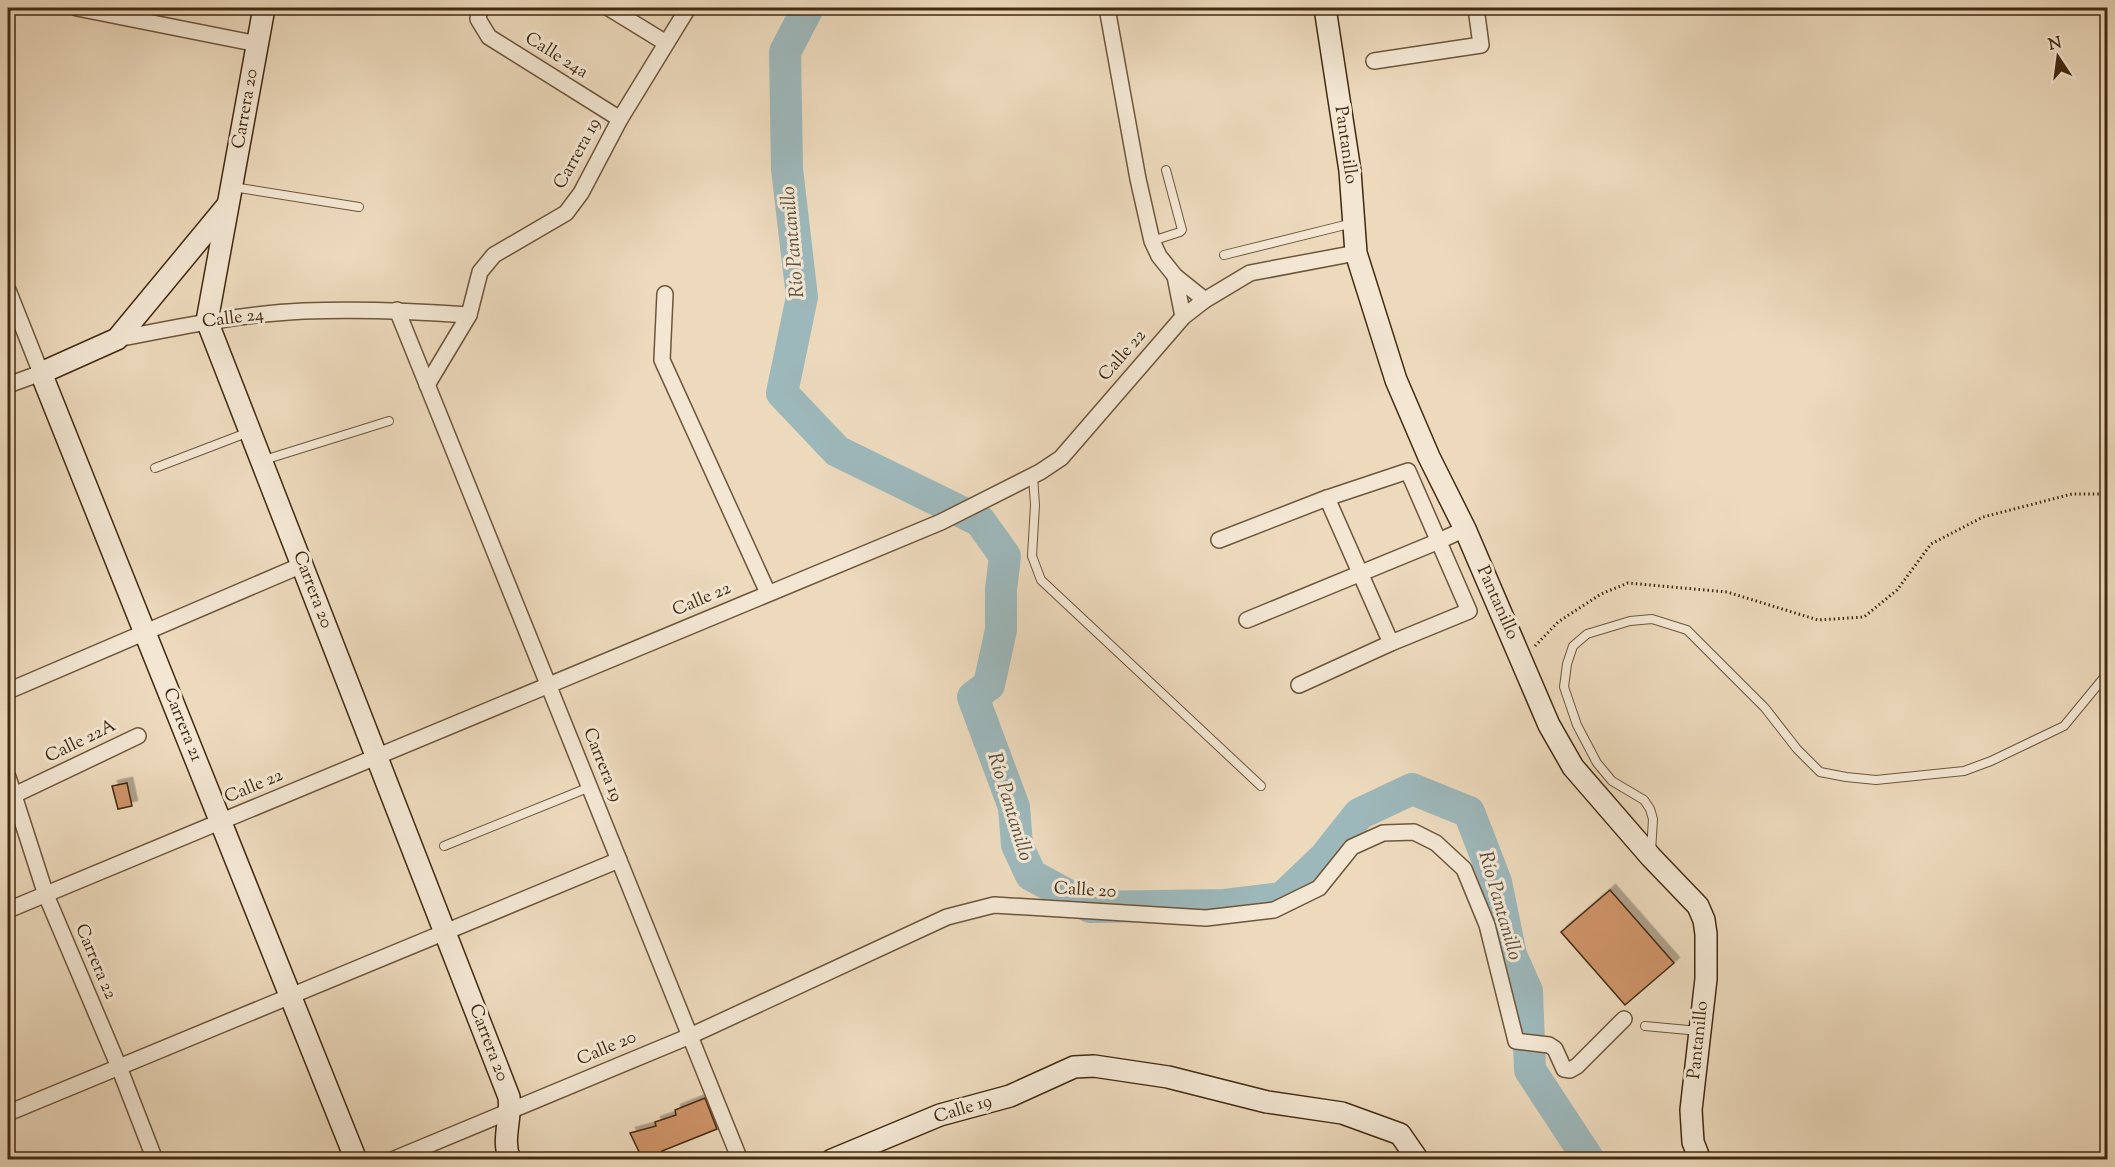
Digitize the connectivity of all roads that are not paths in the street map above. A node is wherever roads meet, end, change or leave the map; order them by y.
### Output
1 (77, 8) edge
2 (264, 8) edge
3 (609, 8) edge
4 (687, 8) edge
5 (1107, 8) edge
6 (1325, 8) edge
7 (1476, 8) edge
8 (479, 13) edge
9 (666, 43) junction
10 (258, 44) junction
11 (1374, 61) dead end
12 (620, 119) junction
13 (1166, 170) dead end
14 (230, 195) junction
15 (359, 207) dead end
16 (1354, 222) junction
17 (1152, 241) junction
18 (1356, 253) junction
19 (1224, 255) dead end
20 (1174, 276) junction
21 (8, 290) edge
22 (665, 294) dead end
23 (1205, 300) junction
24 (397, 310) junction
25 (469, 315) junction
26 (1183, 316) junction
27 (207, 321) junction
28 (117, 339) junction
29 (41, 373) junction
30 (8, 385) edge
31 (427, 385) junction
32 (389, 421) dead end
33 (251, 432) junction
34 (262, 461) junction
35 (155, 468) dead end
36 (1033, 476) junction
37 (1326, 498) junction
38 (1465, 529) junction
39 (1219, 540) dead end
40 (1439, 541) junction
41 (302, 565) junction
42 (1360, 573) junction
43 (768, 593) junction
44 (1247, 620) dead end
45 (145, 632) junction
46 (1391, 643) junction
47 (2106, 675) edge
48 (548, 685) junction
49 (1299, 685) dead end
50 (8, 691) edge
51 (138, 736) dead end
52 (377, 757) junction
53 (8, 777) edge
54 (1261, 786) dead end
55 (590, 787) junction
56 (10, 797) edge
57 (221, 822) junction
58 (444, 846) dead end
59 (1651, 856) junction
60 (619, 860) junction
61 (46, 895) junction
62 (8, 910) edge
63 (445, 932) junction
64 (290, 996) junction
65 (1624, 1019) dead end
66 (1645, 1026) dead end
67 (1701, 1031) junction
68 (690, 1036) junction
69 (119, 1067) junction
70 (510, 1110) junction
71 (8, 1113) edge
72 (155, 1160) edge
73 (356, 1160) edge
74 (392, 1160) edge
75 (510, 1160) edge
76 (740, 1160) edge
77 (832, 1160) edge
78 (1418, 1160) edge
79 (1700, 1160) edge

1 - 10 street
2 - 10 main road, Carrera 20
3 - 9 street
4 - 9 street, Carrera 19
5 - 17 street
6 - 16 main road, Pantanillo
7 - 11 street
8 - 12 street, Calle 24a
9 - 12 street, Carrera 19
10 - 14 main road, Carrera 20
12 - 25 street, Carrera 19
13 - 17 lane
14 - 15 lane
14 - 27 main road, Carrera 20
14 - 28 main road
16 - 18 main road, Pantanillo
16 - 19 lane
17 - 20 street
18 - 23 street, Calle 22
18 - 38 main road, Pantanillo
20 - 23 street
20 - 26 street
21 - 29 street, Carrera 21
22 - 43 street
23 - 26 street, Calle 22
24 - 25 street, Calle 24
24 - 27 street, Calle 24
24 - 31 street, Carrera 19
25 - 31 street, Carrera 19
26 - 36 street, Calle 22
27 - 28 street, Calle 24
27 - 33 main road, Carrera 20
28 - 29 main road, Calle 24
29 - 30 street, Calle 24
29 - 45 main road, Carrera 21
31 - 48 street, Carrera 19
32 - 34 lane
33 - 34 main road, Carrera 20
33 - 35 lane
34 - 41 main road, Carrera 20
36 - 43 street, Calle 22
36 - 54 lane
37 - 39 street
37 - 40 street
37 - 42 street
38 - 40 street
38 - 59 main road, Pantanillo
40 - 42 street
40 - 46 street
41 - 45 street
41 - 52 main road, Carrera 20
42 - 44 street
42 - 46 street
43 - 48 street, Calle 22
45 - 50 street
45 - 57 main road, Carrera 21
46 - 49 street
47 - 59 lane
48 - 52 street, Calle 22
48 - 55 street, Carrera 19
51 - 56 street, Calle 22A
52 - 57 street, Calle 22
52 - 63 main road, Carrera 20
53 - 56 street, Carrera 22
55 - 58 lane
55 - 60 street, Carrera 19
56 - 61 street, Carrera 22
57 - 61 street, Calle 22
57 - 64 main road, Carrera 21
59 - 67 main road, Pantanillo
60 - 63 street
60 - 68 street, Carrera 19
61 - 62 street, Calle 22
61 - 69 street, Carrera 22
63 - 64 street
63 - 70 main road, Carrera 20
64 - 69 street
64 - 73 main road, Carrera 21
65 - 68 street, Calle 20
66 - 67 lane
67 - 79 main road, Pantanillo
68 - 70 street, Calle 20
68 - 76 street, Carrera 19
69 - 71 street
69 - 72 street, Carrera 22
70 - 74 street, Calle 20
70 - 75 main road, Carrera 20
77 - 78 main road, Calle 19

